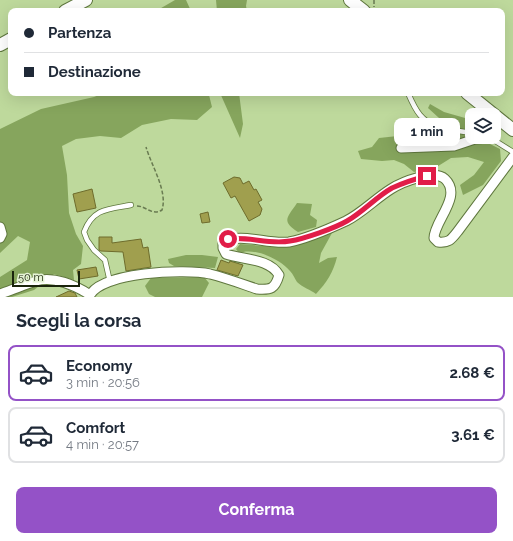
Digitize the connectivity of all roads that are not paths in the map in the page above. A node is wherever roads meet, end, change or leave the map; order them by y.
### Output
1 (86, 0) edge
2 (350, 0) edge
3 (71, 8) edge
4 (360, 8) edge
5 (410, 96) edge
6 (471, 96) edge
7 (513, 130) edge
8 (465, 132) edge
9 (465, 142) edge
10 (500, 144) edge
11 (401, 148) dead end
12 (513, 152) edge
13 (513, 157) edge
14 (131, 206) road end
15 (0, 227) edge
16 (0, 238) edge
17 (110, 282) junction
18 (0, 294) edge
19 (90, 296) edge

1 - 3 main road
2 - 4 main road
5 - 8 lane
6 - 7 main road
9 - 11 street
10 - 12 lane
13 - 17 street
14 - 17 lane
15 - 16 street
17 - 19 street
18 - 19 street

